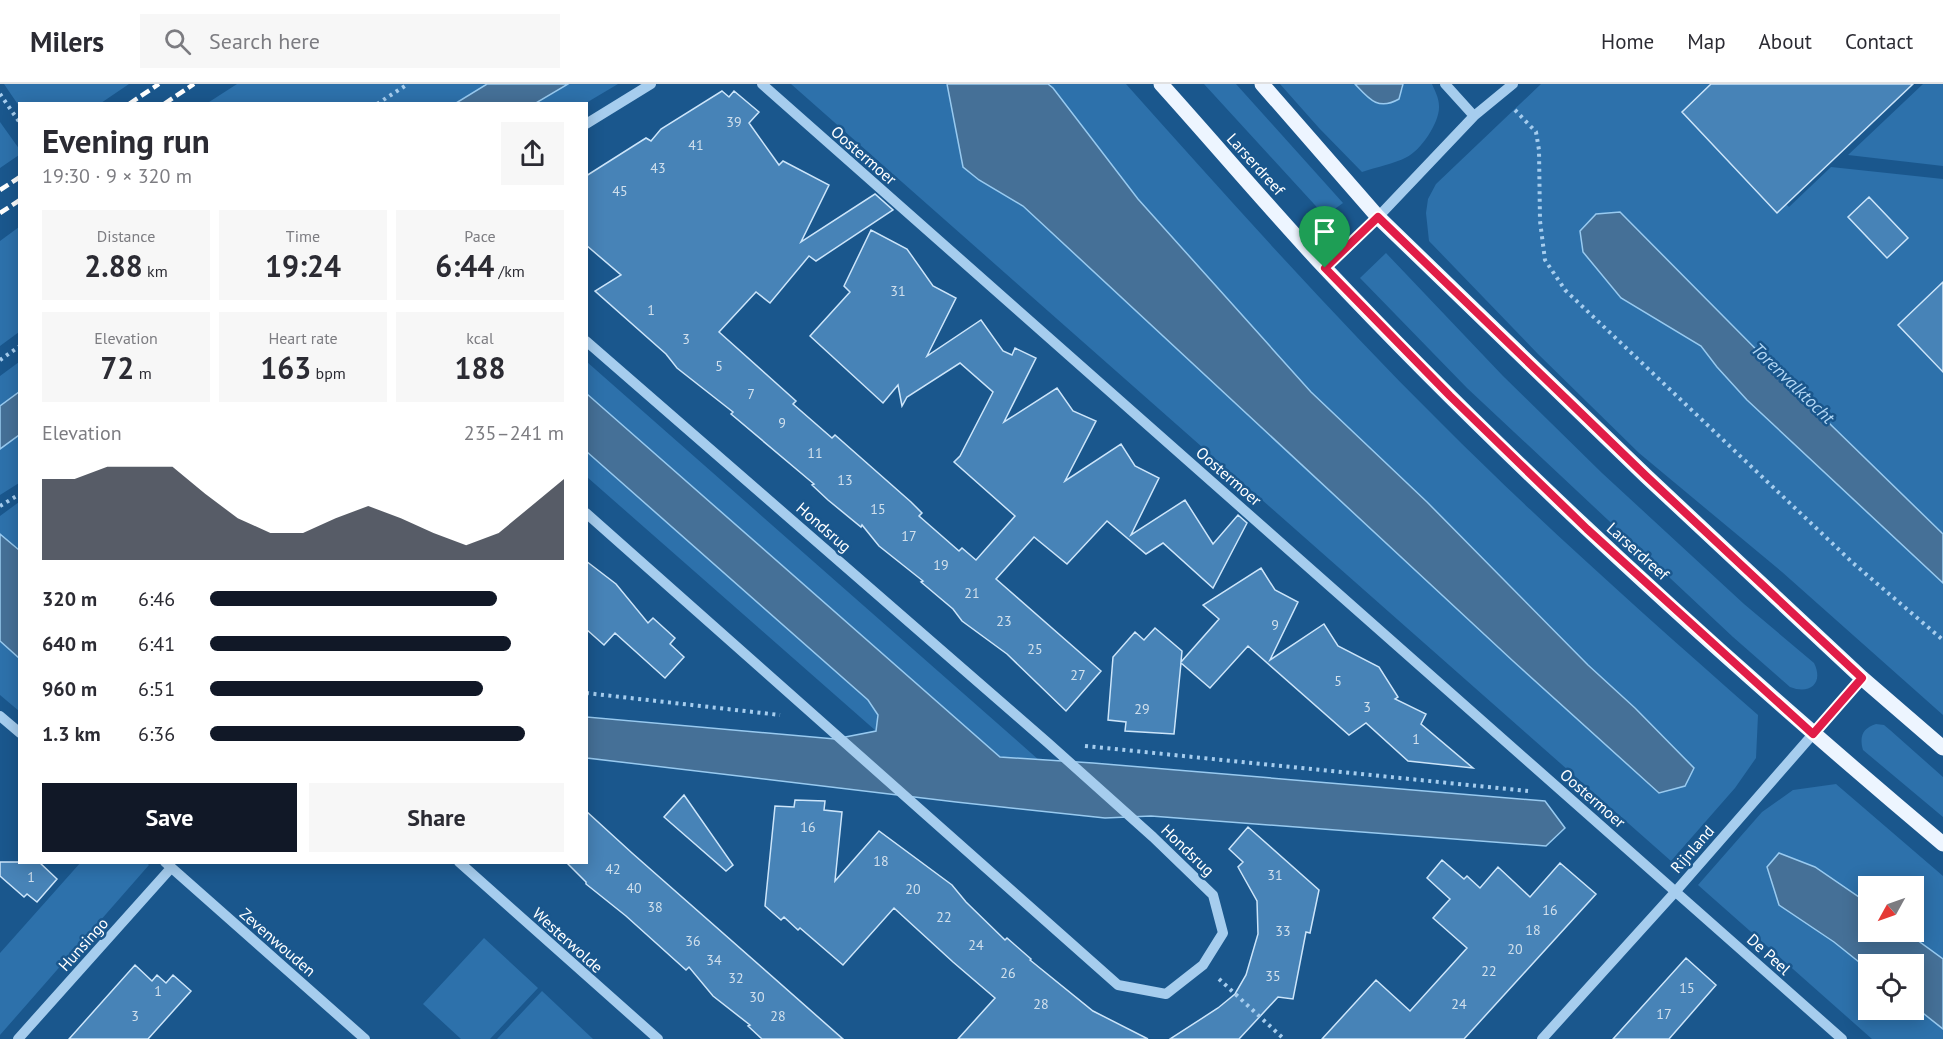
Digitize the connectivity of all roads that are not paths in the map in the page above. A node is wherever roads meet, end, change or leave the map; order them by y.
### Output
1 (651, 84) edge
2 (762, 84) edge
3 (1161, 84) edge
4 (1262, 84) edge
5 (1445, 84) edge
6 (1513, 84) edge
7 (1474, 117) junction
8 (588, 123) edge
9 (1378, 217) junction
10 (1325, 268) junction
11 (588, 343) edge
12 (588, 515) edge
13 (1862, 678) junction
14 (0, 716) edge
15 (18, 731) edge
16 (1813, 734) junction
17 (1943, 748) edge
18 (1943, 844) edge
19 (461, 864) edge
20 (168, 865) edge
21 (1676, 891) junction
22 (18, 1039) edge
23 (365, 1039) edge
24 (657, 1039) edge
25 (1542, 1039) edge
26 (1842, 1039) edge

1 - 8 street
2 - 21 street, Oostermoer
3 - 10 main road, Larserdreef
4 - 9 main road
5 - 7 street
6 - 7 street
7 - 9 street
9 - 10 street
9 - 13 main road
10 - 16 main road, Larserdreef
11 - 12 street, Hondsrug
13 - 16 street, Rijnland
13 - 17 main road
14 - 15 street
16 - 18 main road, Larserdreef
16 - 21 street, Rijnland
19 - 24 street, Westerwolde
20 - 22 street, Hunsingo
20 - 23 street, Zevenwouden
21 - 25 street, Rijnland
21 - 26 street, De Peel

